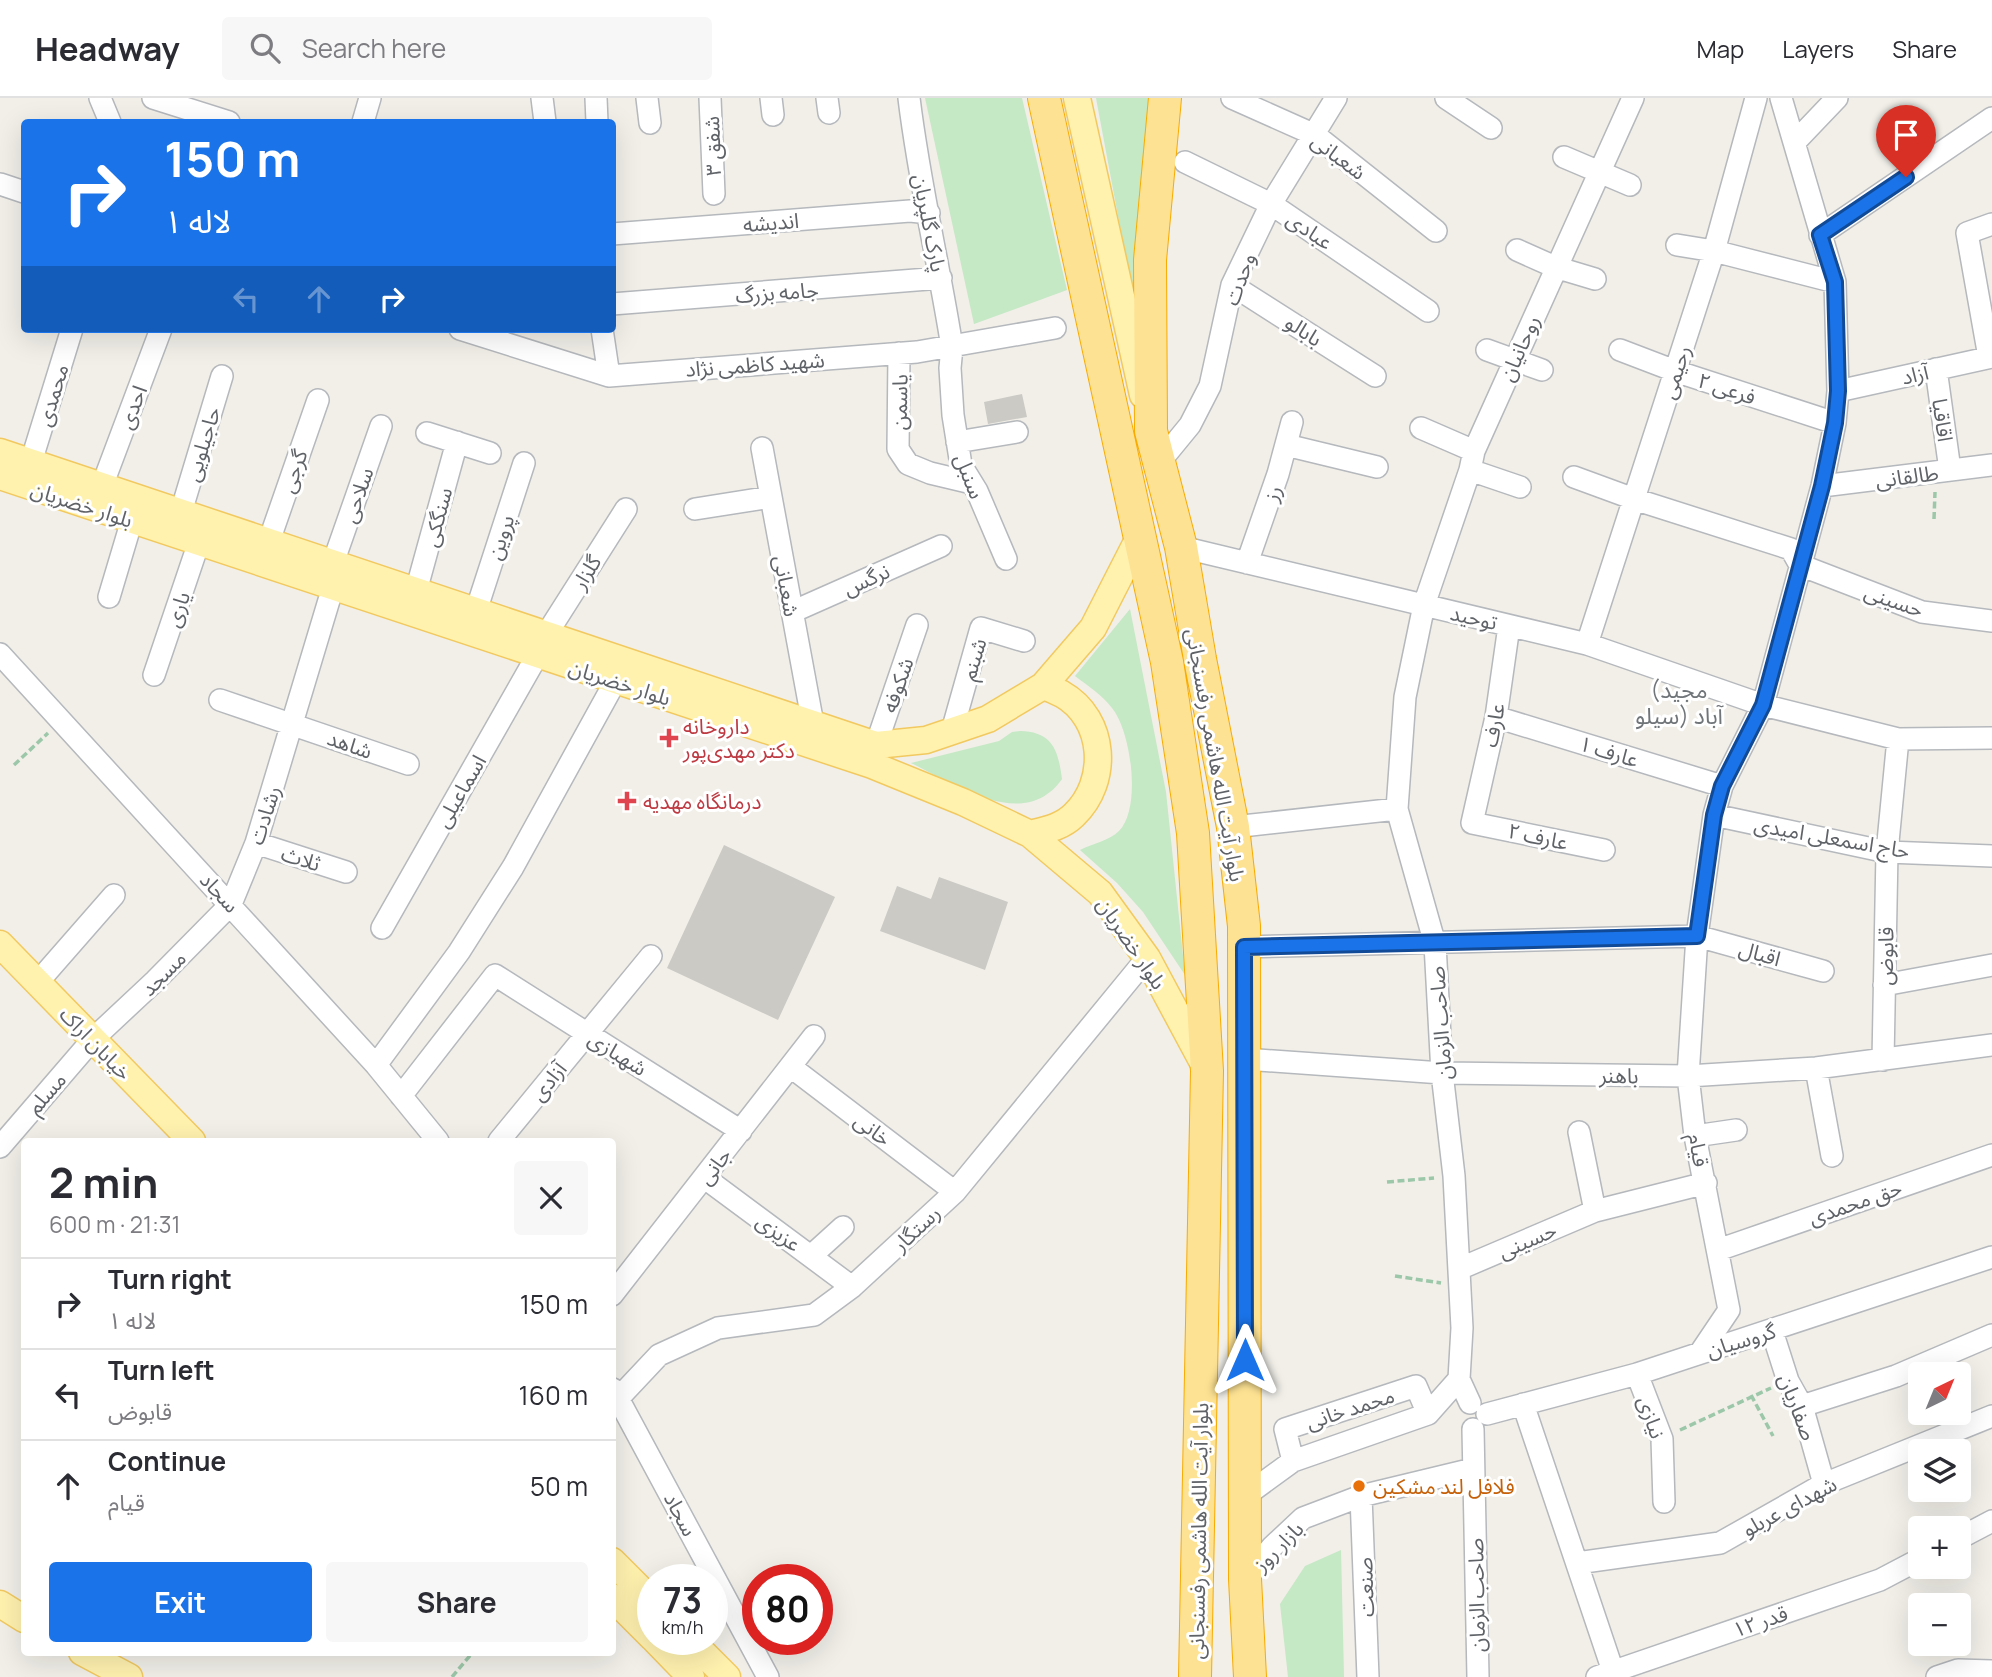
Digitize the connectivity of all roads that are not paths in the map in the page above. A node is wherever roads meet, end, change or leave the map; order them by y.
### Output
1 (100, 98) edge
2 (153, 98) edge
3 (370, 98) edge
4 (542, 98) edge
5 (596, 98) edge
6 (647, 98) edge
7 (710, 98) edge
8 (909, 98) edge
9 (1044, 98) edge
10 (1077, 98) edge
11 (1165, 98) edge
12 (1232, 98) edge
13 (1336, 98) edge
14 (1446, 98) edge
15 (1633, 98) edge
16 (1756, 98) edge
17 (1781, 98) edge
18 (1837, 98) edge
19 (1992, 118) edge
20 (109, 119) edge
21 (220, 119) edge
22 (364, 119) edge
23 (545, 119) edge
24 (597, 119) edge
25 (650, 123) dead end
26 (1491, 128) dead end
27 (1315, 135) junction
28 (1795, 142) junction
29 (1564, 157) dead end
30 (1185, 162) dead end
31 (1599, 172) junction
32 (0, 184) edge
33 (1630, 185) dead end
34 (21, 191) edge
35 (715, 194) dead end
36 (1271, 204) junction
37 (929, 213) junction
38 (1992, 224) edge
39 (1436, 231) dead end
40 (616, 234) edge
41 (1820, 235) junction
42 (1677, 245) dead end
43 (1517, 250) dead end
44 (1714, 251) junction
45 (1556, 267) junction
46 (941, 278) junction
47 (1595, 279) dead end
48 (1835, 282) junction
49 (1232, 285) junction
50 (616, 304) edge
51 (1428, 311) dead end
52 (1055, 328) dead end
53 (71, 333) edge
54 (159, 333) edge
55 (473, 333) edge
56 (603, 333) edge
57 (952, 347) junction
58 (1487, 349) dead end
59 (1620, 350) dead end
60 (900, 353) junction
61 (1991, 357) edge
62 (1514, 361) junction
63 (1936, 369) junction
64 (1542, 370) dead end
65 (1675, 371) junction
66 (222, 376) dead end
67 (609, 376) junction
68 (1374, 376) dead end
69 (1838, 391) junction
70 (318, 400) dead end
71 (1292, 422) dead end
72 (1835, 423) junction
73 (381, 426) dead end
74 (1421, 428) dead end
75 (1151, 431) junction
76 (1017, 432) dead end
77 (427, 433) dead end
78 (457, 442) junction
79 (957, 442) junction
80 (1286, 445) junction
81 (762, 448) dead end
82 (0, 452) edge
83 (490, 453) dead end
84 (1472, 461) junction
85 (31, 462) junction
86 (524, 463) dead end
87 (1158, 464) junction
88 (1992, 465) edge
89 (1377, 467) dead end
90 (1943, 471) junction
91 (0, 476) edge
92 (1574, 477) dead end
93 (972, 483) junction
94 (102, 486) junction
95 (1520, 486) dead end
96 (1822, 486) junction
97 (771, 497) junction
98 (1634, 499) junction
99 (626, 509) dead end
100 (695, 509) dead end
101 (181, 512) junction
102 (132, 520) junction
103 (1140, 536) junction
104 (269, 541) junction
105 (199, 542) junction
106 (941, 547) dead end
107 (1181, 547) junction
108 (1006, 559) dead end
109 (1247, 563) junction
110 (1800, 565) junction
111 (333, 575) junction
112 (416, 591) junction
113 (108, 597) dead end
114 (1424, 605) junction
115 (475, 611) junction
116 (792, 611) junction
117 (1992, 621) edge
118 (917, 625) dead end
119 (1509, 626) junction
120 (1024, 640) dead end
121 (1587, 644) junction
122 (542, 645) junction
123 (0, 654) edge
124 (154, 676) dead end
125 (616, 680) junction
126 (1042, 685) junction
127 (220, 701) dead end
128 (1763, 705) junction
129 (1496, 717) junction
130 (813, 724) junction
131 (292, 725) junction
132 (952, 731) junction
133 (1992, 738) edge
134 (1898, 739) junction
135 (876, 745) junction
136 (408, 764) dead end
137 (1722, 786) junction
138 (1397, 809) junction
139 (1714, 815) junction
140 (1472, 822) joint
141 (1233, 827) junction
142 (1030, 834) junction
143 (256, 844) junction
144 (1604, 850) dead end
145 (1887, 852) junction
146 (1992, 856) edge
147 (346, 872) dead end
148 (114, 895) dead end
149 (231, 904) junction
150 (383, 928) dead end
151 (1697, 936) junction
152 (0, 944) edge
153 (1435, 944) junction
154 (1244, 947) junction
155 (651, 956) dead end
156 (1147, 958) junction
157 (1992, 965) edge
158 (1823, 971) dead end
159 (37, 983) junction
160 (1884, 985) junction
161 (588, 1033) junction
162 (814, 1036) dead end
163 (93, 1040) junction
164 (1992, 1045) edge
165 (1245, 1059) junction
166 (1882, 1060) junction
167 (376, 1065) junction
168 (791, 1067) junction
169 (1816, 1068) junction
170 (1207, 1071) junction
171 (1442, 1073) junction
172 (1688, 1076) junction
173 (401, 1096) junction
174 (1736, 1130) dead end
175 (741, 1131) junction
176 (1579, 1132) dead end
177 (1695, 1136) junction
178 (189, 1138) edge
179 (432, 1138) edge
180 (501, 1138) edge
181 (0, 1147) edge
182 (1992, 1155) edge
183 (1832, 1156) dead end
184 (705, 1178) junction
185 (1706, 1183) junction
186 (955, 1192) junction
187 (1595, 1211) junction
188 (843, 1227) dead end
189 (1718, 1250) junction
190 (811, 1256) junction
191 (1992, 1257) edge
192 (1460, 1277) junction
193 (852, 1287) junction
194 (616, 1290) edge
195 (1772, 1331) junction
196 (1992, 1335) edge
197 (1700, 1353) junction
198 (1637, 1374) junction
199 (1459, 1379) junction
200 (616, 1396) edge
201 (616, 1399) edge
202 (1523, 1404) junction
203 (1802, 1406) junction
204 (1428, 1414) junction
205 (1476, 1415) junction
206 (1992, 1416) edge
207 (1293, 1461) junction
208 (1473, 1469) junction
209 (1824, 1484) junction
210 (1245, 1496) junction
211 (1361, 1496) junction
212 (1664, 1502) dead end
213 (1992, 1521) edge
214 (1971, 1532) edge
215 (1577, 1563) junction
216 (616, 1565) edge
217 (1908, 1565) edge
218 (1245, 1579) junction
219 (637, 1586) edge
220 (616, 1601) edge
221 (0, 1604) edge
222 (21, 1617) edge
223 (637, 1622) edge
224 (670, 1655) edge
225 (705, 1655) edge
226 (90, 1656) edge
227 (1992, 1671) edge
228 (1608, 1675) edge
229 (129, 1677) edge
230 (691, 1677) edge
231 (727, 1677) edge
232 (768, 1677) edge
233 (1195, 1677) edge
234 (1250, 1677) edge
235 (1368, 1677) edge
236 (1478, 1677) edge
237 (1937, 1677) edge

1 - 20 street
2 - 21 street
3 - 22 street
4 - 23 street
5 - 24 street
6 - 25 street
7 - 35 street, شفق ۳
8 - 37 street, پارک گلپریان
9 - 103 highway, بلوار آیت الله هاشمی رفسنجانی
10 - 75 main road, بلوار آیت الله هاشمی رفسنجانی
11 - 75 highway
12 - 27 street, شعبانی
13 - 27 street, وحدت
14 - 26 street
15 - 31 street, روحانیان
16 - 44 street, رحیمی
17 - 28 street
18 - 28 street
19 - 41 street
27 - 36 street, وحدت
27 - 39 street, شعبانی
28 - 41 street
29 - 31 street
30 - 36 street, عبادی
31 - 33 street
31 - 45 street, روحانیان
32 - 34 street
36 - 49 street, وحدت
36 - 51 street, عبادی
37 - 40 street, اندیشه
37 - 46 street, پارک گلپریان
38 - 61 street
41 - 48 street
42 - 44 street
43 - 45 street
44 - 48 street
44 - 65 street, رحیمی
45 - 47 street
45 - 62 street, روحانیان
46 - 50 street, جامه بزرگ
46 - 57 street, پارک گلپریان
48 - 69 street
49 - 68 street, بابالو
49 - 87 street, وحدت
52 - 57 street, شهید کاظمی نژاد
53 - 85 street, محمدی
54 - 94 street, احدی
55 - 67 street, شهید کاظمی نژاد
56 - 67 street
57 - 60 street, شهید کاظمی نژاد
57 - 79 street, سنبل
58 - 62 street
59 - 65 street, فرعی ۲
60 - 67 street, شهید کاظمی نژاد
60 - 93 street, یاسمن
61 - 63 street, آزاد
62 - 64 street
62 - 84 street, روحانیان
63 - 69 street, آزاد
63 - 90 street, اقاقیا
65 - 72 street, فرعی ۲
65 - 98 street, رحیمی
66 - 101 street, حاجیلویی
69 - 72 street
70 - 104 street, گرجی
71 - 80 street, رز
72 - 96 street
73 - 111 street, سلاحی
74 - 84 street
75 - 87 highway, بلوار آیت الله هاشمی رفسنجانی
76 - 79 street
77 - 78 street
78 - 83 street
78 - 112 street, سنگکی
79 - 93 street, سنبل
80 - 89 street
80 - 109 street, رز
81 - 97 street, شعبانی
82 - 85 main road, بلوار خضریان
84 - 95 street
84 - 114 street, روحانیان
85 - 94 main road, بلوار خضریان
86 - 115 street, پروین
87 - 107 highway, بلوار آیت الله هاشمی رفسنجانی
88 - 90 street, طالقانی
90 - 96 street, طالقانی
91 - 102 main road, بلوار خضریان
92 - 98 street, حسینی
93 - 108 street, سنبل
94 - 101 main road, بلوار خضریان
96 - 110 street
97 - 100 street
97 - 116 street, شعبانی
98 - 110 street, حسینی
98 - 121 street, رحیمی
99 - 122 street, گلزار
101 - 104 main road, بلوار خضریان
102 - 105 main road, بلوار خضریان
102 - 113 street
103 - 126 main road, بلوار خضریان
103 - 170 highway, بلوار آیت الله هاشمی رفسنجانی
104 - 111 main road, بلوار خضریان
105 - 111 main road, بلوار خضریان
105 - 124 street, یاری
106 - 116 street, نرگس
107 - 109 street, توحید
107 - 141 highway, بلوار آیت الله هاشمی رفسنجانی
109 - 114 street, توحید
110 - 117 street, حسینی
110 - 128 street
111 - 112 main road, بلوار خضریان
111 - 122 main road, بلوار خضریان
111 - 131 street, رشادت
112 - 115 main road, بلوار خضریان
114 - 119 street, توحید
114 - 138 street, صاحب الزمان
115 - 122 main road, بلوار خضریان
116 - 130 street, شعبانی
118 - 135 street, شکوفه
119 - 121 street, توحید
119 - 129 street, عارف
120 - 132 street, شبنم
121 - 128 street, توحید
122 - 125 main road, بلوار خضریان
122 - 130 main road, بلوار خضریان
122 - 150 street, اسماعیلی
123 - 149 street, سجاد
125 - 142 main road, بلوار خضریان
125 - 167 street
126 - 132 main road, بلوار خضریان
126 - 142 main road
127 - 131 street
128 - 134 street, توحید
128 - 137 street
129 - 137 street, عارف ۱
129 - 140 street, عارف
130 - 135 main road, بلوار خضریان
131 - 136 street, شاهد
131 - 143 street, رشادت
132 - 135 main road, بلوار خضریان
133 - 134 street, توحید
134 - 145 street
137 - 139 street
138 - 141 street
138 - 153 street, صاحب الزمان
139 - 145 street, حاج اسمعلی امیدی
139 - 151 street
140 - 144 street, عارف ۲
141 - 154 highway, بلوار آیت الله هاشمی رفسنجانی
142 - 156 main road, بلوار خضریان
143 - 147 street, ثلاث
143 - 149 street, رشادت
145 - 146 street, حاج اسمعلی امیدی
145 - 160 street, قابوض
148 - 159 street
149 - 163 street, مسجد
149 - 167 street, سجاد
151 - 153 street, اقبال
151 - 158 street, اقبال
151 - 172 street, قیام
152 - 159 main road, خیابان اراک
153 - 154 street, اقبال
153 - 171 street, صاحب الزمان
154 - 165 highway, بلوار آیت الله هاشمی رفسنجانی
155 - 161 street, آزادی
156 - 170 main road, بلوار خضریان
156 - 186 street, رستگار
157 - 160 street
159 - 163 main road, خیابان اراک
160 - 166 street, قابوض
161 - 173 street, شهبازی
161 - 175 street, شهبازی
161 - 180 street, آزادی
162 - 168 street, جانی
163 - 178 main road, خیابان اراک
163 - 181 street, مسلم
164 - 166 street, باهنر
165 - 171 street, باهنر
165 - 210 highway, بلوار آیت الله هاشمی رفسنجانی
166 - 169 street, باهنر
167 - 173 street, سجاد
168 - 175 street, جانی
168 - 186 street, خانی
169 - 172 street, باهنر
169 - 183 street
170 - 233 highway, بلوار آیت الله هاشمی رفسنجانی
171 - 172 street, باهنر
171 - 192 street, صاحب الزمان
172 - 177 street, قیام
173 - 179 street, سجاد
174 - 177 street
175 - 184 street, جانی
176 - 187 street
177 - 185 street, قیام
182 - 189 street, حق محمدی
184 - 190 street, عزیزی
184 - 194 street, جانی
185 - 187 street, حسینی
185 - 189 street, قیام
186 - 193 street, رستگار
187 - 192 street, حسینی
188 - 190 street
189 - 197 street, قیام
190 - 193 street, عزیزی
191 - 195 street, گروسیان
192 - 199 street, صاحب الزمان
193 - 200 street, رستگار
195 - 197 street, گروسیان
195 - 203 street, صفاریان
196 - 203 street
197 - 198 street, گروسیان
198 - 202 street, گروسیان
198 - 212 street, نیازی
199 - 204 street, محمد خانی
199 - 205 street, صاحب الزمان
201 - 232 street, سجاد
202 - 205 street, گروسیان
202 - 215 street
203 - 209 street, صفاریان
204 - 207 street, محمد خانی
204 - 207 street, محمد خانی
205 - 208 street, صاحب الزمان
206 - 209 street, شهدای عربلو
207 - 210 street, محمد خانی
208 - 211 street, بازار روز
208 - 236 street, صاحب الزمان
209 - 215 street, شهدای عربلو
210 - 218 highway, بلوار آیت الله هاشمی رفسنجانی
211 - 218 street, بازار روز
211 - 235 street, صنعت
213 - 214 street
215 - 228 street
216 - 219 main road
217 - 228 street, قدر ۱۲
218 - 234 highway, بلوار آیت الله هاشمی رفسنجانی
220 - 223 main road
221 - 222 main road
224 - 230 main road
225 - 231 main road
226 - 229 main road
227 - 237 street

